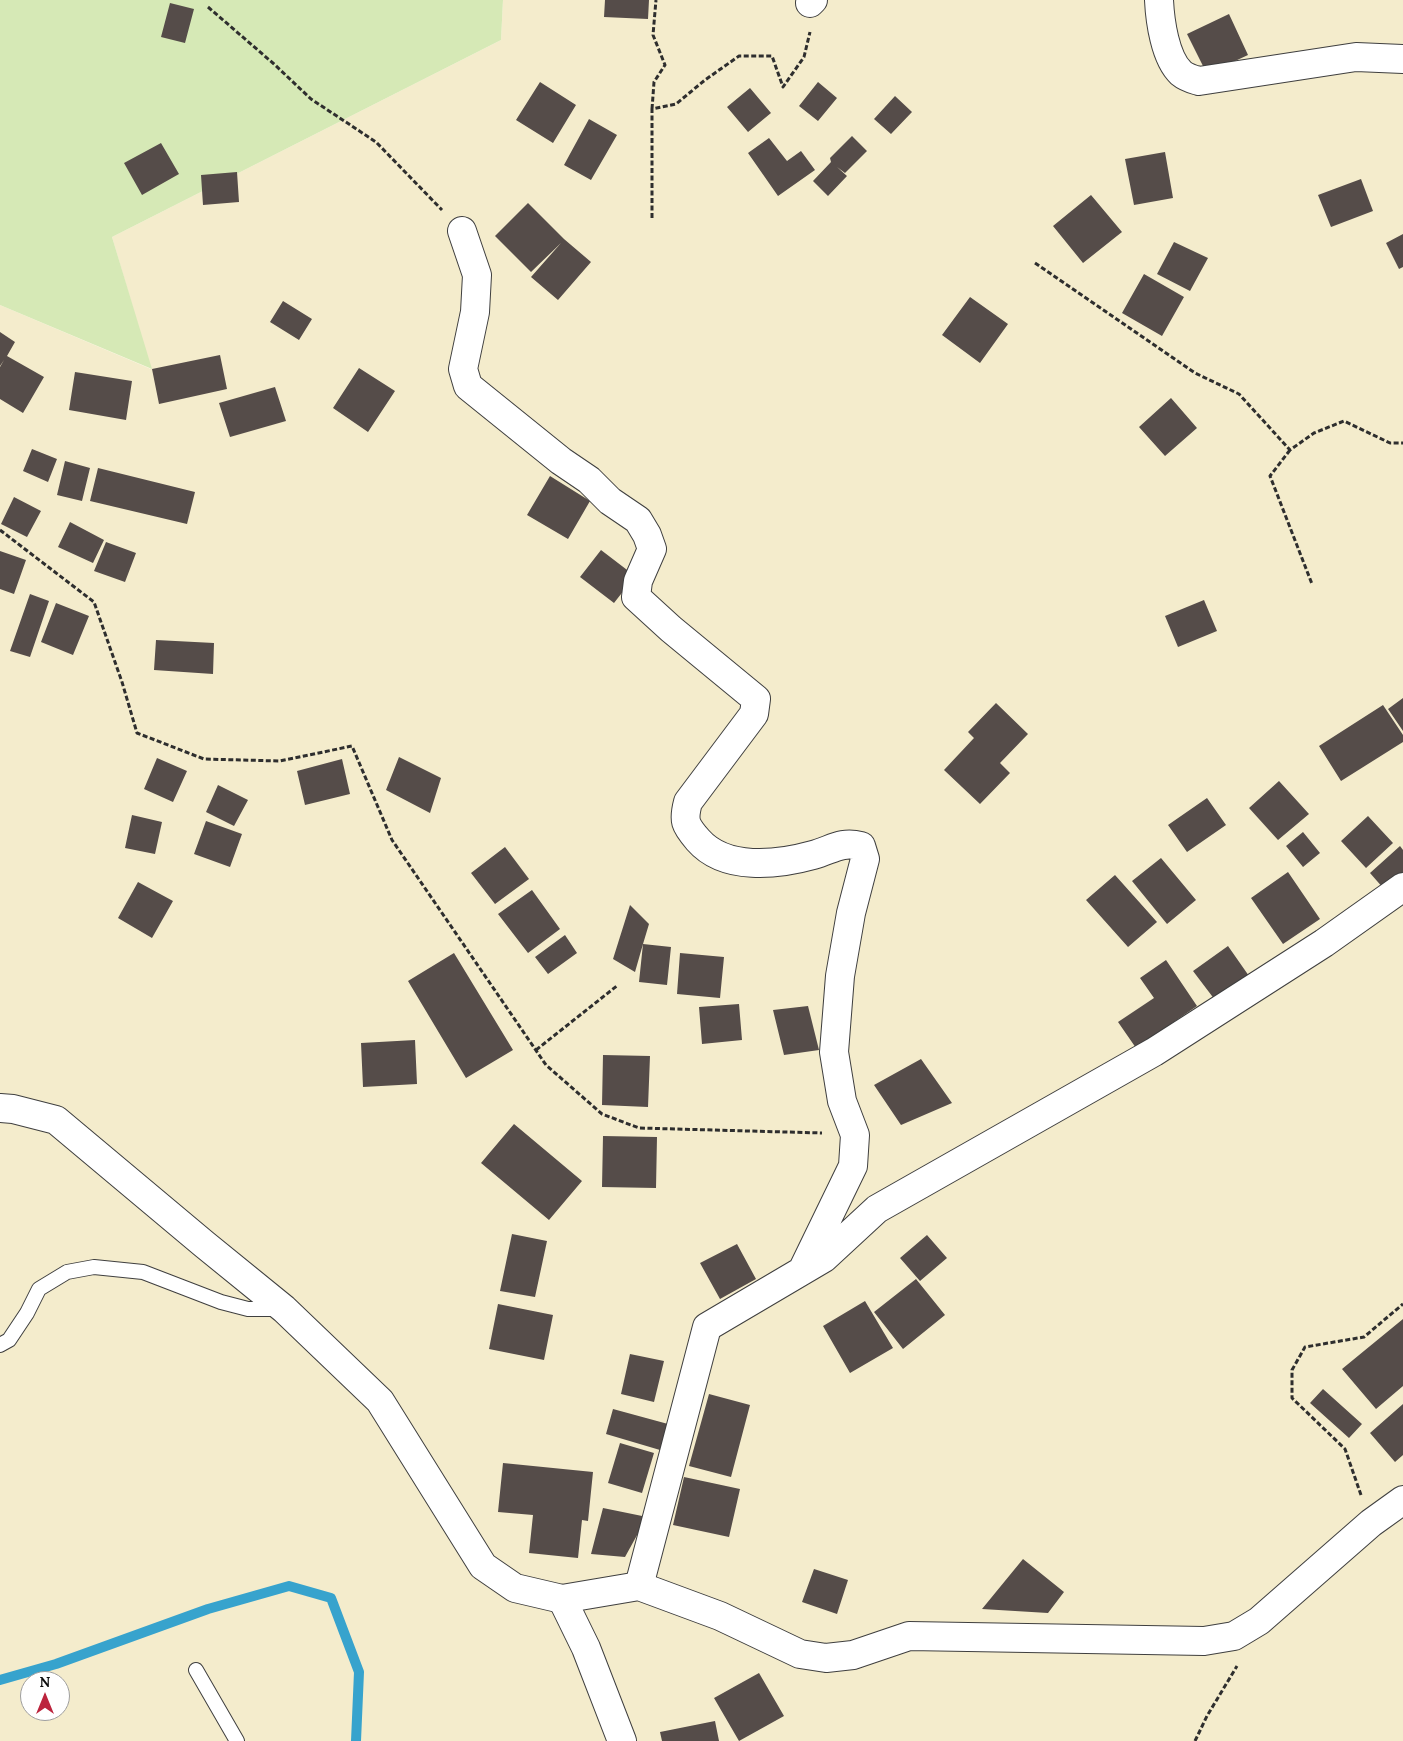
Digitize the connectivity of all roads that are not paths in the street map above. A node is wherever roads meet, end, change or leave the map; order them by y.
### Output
1 (1159, 0) edge
2 (1403, 59) edge
3 (462, 231) road end
4 (1403, 887) edge
5 (0, 1108) edge
6 (802, 1271) junction
7 (284, 1309) junction
8 (0, 1345) edge
9 (1403, 1500) edge
10 (639, 1586) junction
11 (562, 1599) junction
12 (196, 1670) dead end
13 (237, 1741) edge
14 (622, 1741) edge

1 - 2 street
3 - 6 street
4 - 6 street
5 - 7 street
6 - 10 street
7 - 8 lane
7 - 11 street
9 - 10 street
10 - 11 street
11 - 14 street
12 - 13 lane

